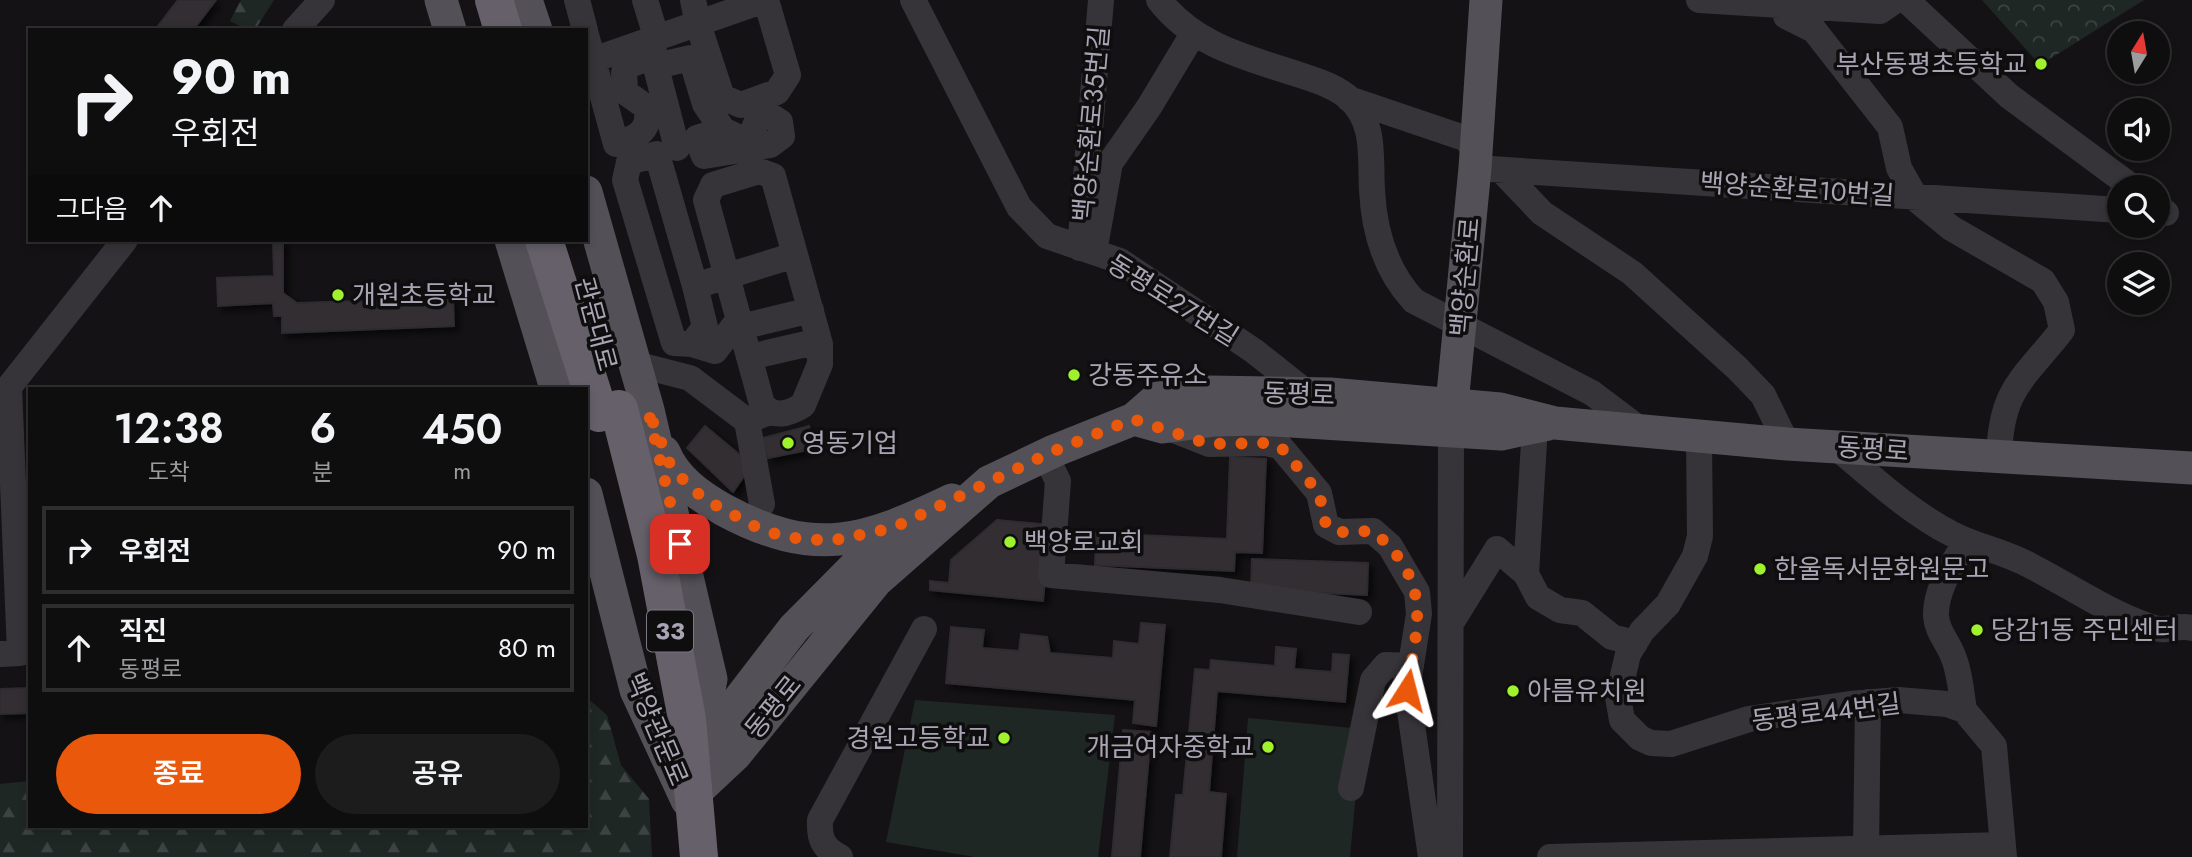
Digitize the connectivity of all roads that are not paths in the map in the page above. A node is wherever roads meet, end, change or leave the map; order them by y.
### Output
1 (322, 0) edge
2 (441, 0) edge
3 (468, 0) edge
4 (494, 0) edge
5 (526, 0) edge
6 (577, 0) edge
7 (645, 0) edge
8 (765, 0) edge
9 (913, 0) edge
10 (1101, 0) edge
11 (1159, 0) edge
12 (1486, 0) edge
13 (1699, 0) edge
14 (1896, 0) edge
15 (1906, 0) edge
16 (1783, 3) edge
17 (696, 12) edge
18 (297, 28) edge
19 (449, 28) edge
20 (476, 28) edge
21 (502, 28) edge
22 (535, 28) edge
23 (584, 28) edge
24 (1193, 34) junction
25 (590, 47) edge
26 (654, 54) junction
27 (1349, 99) junction
28 (723, 130) dead end
29 (667, 151) junction
30 (1484, 162) junction
31 (2116, 175) edge
32 (713, 186) junction
33 (1915, 196) junction
34 (588, 199) edge
35 (2107, 209) edge
36 (123, 242) edge
37 (512, 242) edge
38 (545, 242) edge
39 (573, 242) edge
40 (1080, 247) junction
41 (795, 255) junction
42 (727, 276) junction
43 (695, 286) junction
44 (811, 310) junction
45 (740, 323) junction
46 (1461, 324) junction
47 (819, 341) junction
48 (704, 347) junction
49 (750, 357) junction
50 (635, 364) junction
51 (757, 386) junction
52 (556, 387) edge
53 (1307, 393) junction
54 (622, 411) junction
55 (758, 417) junction
56 (1452, 417) junction
57 (1148, 423) junction
58 (1545, 424) junction
59 (1641, 430) junction
60 (1699, 436) junction
61 (1787, 444) junction
62 (1836, 447) junction
63 (1045, 455) junction
64 (1999, 457) junction
65 (2192, 468) edge
66 (989, 482) junction
67 (588, 502) edge
68 (762, 504) dead end
69 (893, 528) junction
70 (1966, 541) junction
71 (1526, 574) junction
72 (1359, 612) dead end
73 (1453, 620) junction
74 (2192, 628) edge
75 (924, 629) dead end
76 (1635, 643) junction
77 (0, 654) edge
78 (1411, 666) junction
79 (1868, 702) junction
80 (1964, 709) junction
81 (1351, 788) dead end
82 (687, 800) junction
83 (1866, 849) junction
84 (2003, 851) edge
85 (1794, 854) edge
86 (1620, 856) edge
87 (678, 857) edge
88 (692, 857) edge
89 (699, 857) edge
90 (840, 857) edge
91 (1432, 857) edge
92 (1450, 857) edge
93 (1550, 857) edge

1 - 18 street
2 - 19 main road
3 - 20 highway
4 - 21 highway
5 - 22 main road
6 - 23 street
7 - 26 street
8 - 17 street
8 - 17 street
9 - 40 street, 동평로27번길
10 - 40 street, 백양순환로35번길
11 - 24 street
12 - 30 main road, 백양순환로
13 - 16 street
14 - 16 street
15 - 31 street
16 - 33 street
17 - 26 street
24 - 27 street
24 - 40 street
25 - 26 street
25 - 26 street
26 - 28 street
26 - 29 street
27 - 30 street
27 - 46 street
29 - 32 street
29 - 43 street
29 - 48 street
30 - 33 street, 백양순환로10번길
30 - 46 main road, 백양순환로
30 - 61 street
32 - 41 street
32 - 42 street
33 - 35 street, 백양순환로10번길
33 - 64 street
34 - 50 main road, 백양관문로
36 - 77 street
37 - 52 main road
38 - 54 highway, 관문대로 / 33
39 - 54 highway, 관문대로 / 33
40 - 53 street, 동평로27번길
41 - 42 street
41 - 44 street
42 - 43 street
42 - 45 street
43 - 48 street
44 - 45 street
44 - 47 street
45 - 48 street
45 - 49 street
46 - 56 main road, 백양순환로
46 - 59 street
47 - 49 street
47 - 55 street
48 - 51 street
49 - 51 street
50 - 54 main road, 백양관문로
50 - 55 street
51 - 55 street
53 - 56 main road, 동평로
53 - 57 main road, 동평로
54 - 69 main road
54 - 82 main road, 백양관문로
54 - 87 highway, 33
54 - 89 highway, 33, bridge
55 - 68 street
56 - 57 main road, 동평로
56 - 58 main road, 동평로
56 - 73 street
57 - 63 main road, 동평로
57 - 78 street
58 - 59 main road, 동평로
58 - 71 street
59 - 60 main road, 동평로
60 - 61 main road, 동평로
60 - 76 street, 동평로44번길
61 - 62 main road, 동평로
62 - 64 main road, 동평로
62 - 70 street
63 - 66 main road, 동평로
63 - 72 street
64 - 65 main road, 동평로
66 - 69 main road
66 - 82 main road, 동평로
67 - 82 main road, 백양관문로
69 - 82 main road, 동평로
70 - 74 street
70 - 80 street
71 - 73 street
71 - 76 street
73 - 92 street
75 - 90 street
76 - 79 street, 동평로44번길
78 - 81 street
78 - 91 street
79 - 80 street, 동평로44번길
79 - 83 street
80 - 84 street
82 - 88 main road, 백양관문로
83 - 84 street
83 - 85 street
85 - 86 street
86 - 93 street

